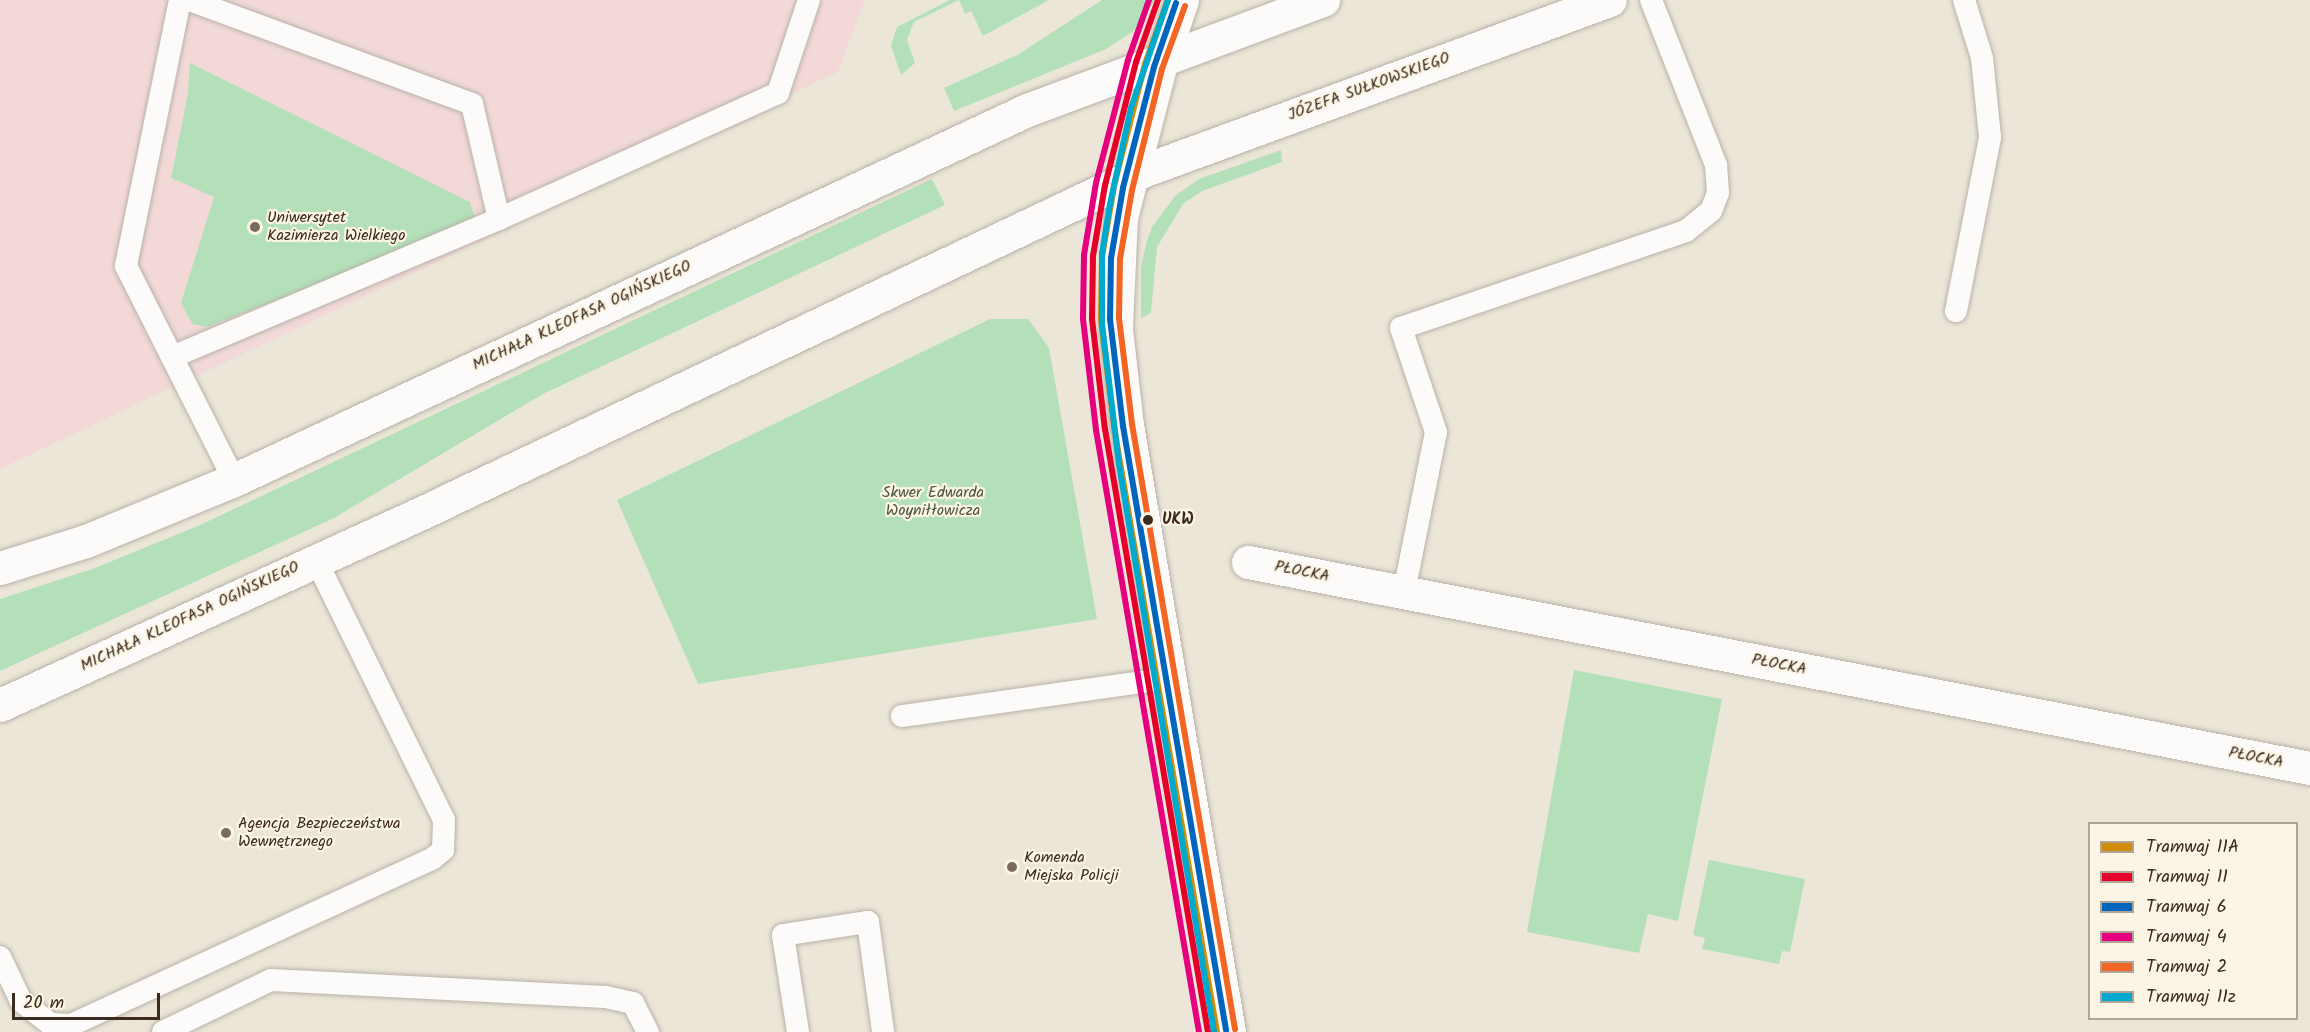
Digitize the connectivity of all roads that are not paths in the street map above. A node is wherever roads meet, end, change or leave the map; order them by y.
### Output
1 (180, 0) edge
2 (190, 0) edge
3 (809, 0) edge
4 (1182, 0) edge
5 (1323, 0) edge
6 (1610, 0) edge
7 (1650, 0) edge
8 (1964, 0) edge
9 (1162, 58) junction
10 (1130, 178) junction
11 (499, 219) junction
12 (1956, 311) dead end
13 (172, 357) junction
14 (234, 480) junction
15 (316, 560) junction
16 (1248, 562) dead end
17 (0, 568) edge
18 (1404, 592) junction
19 (1170, 678) junction
20 (0, 705) edge
21 (902, 716) dead end
22 (2310, 768) edge
23 (0, 957) edge
24 (163, 1032) edge
25 (648, 1032) edge
26 (798, 1032) edge
27 (883, 1032) edge
28 (1229, 1032) edge

1 - 13 lane
2 - 11 lane
3 - 11 lane
4 - 9 main road
5 - 9 main road
6 - 10 main road, JÓZEFA SUŁKOWSKIEGO
7 - 18 lane
8 - 12 lane
9 - 10 main road
9 - 14 main road, MICHAŁA KLEOFASA OGIŃSKIEGO
10 - 15 main road, MICHAŁA KLEOFASA OGIŃSKIEGO
10 - 19 main road
11 - 13 lane
13 - 14 lane
14 - 17 main road, MICHAŁA KLEOFASA OGIŃSKIEGO
15 - 20 main road, MICHAŁA KLEOFASA OGIŃSKIEGO
15 - 23 lane
16 - 18 main road, PŁOCKA
18 - 22 main road, PŁOCKA
19 - 21 lane
19 - 28 main road
24 - 25 lane
26 - 27 lane

